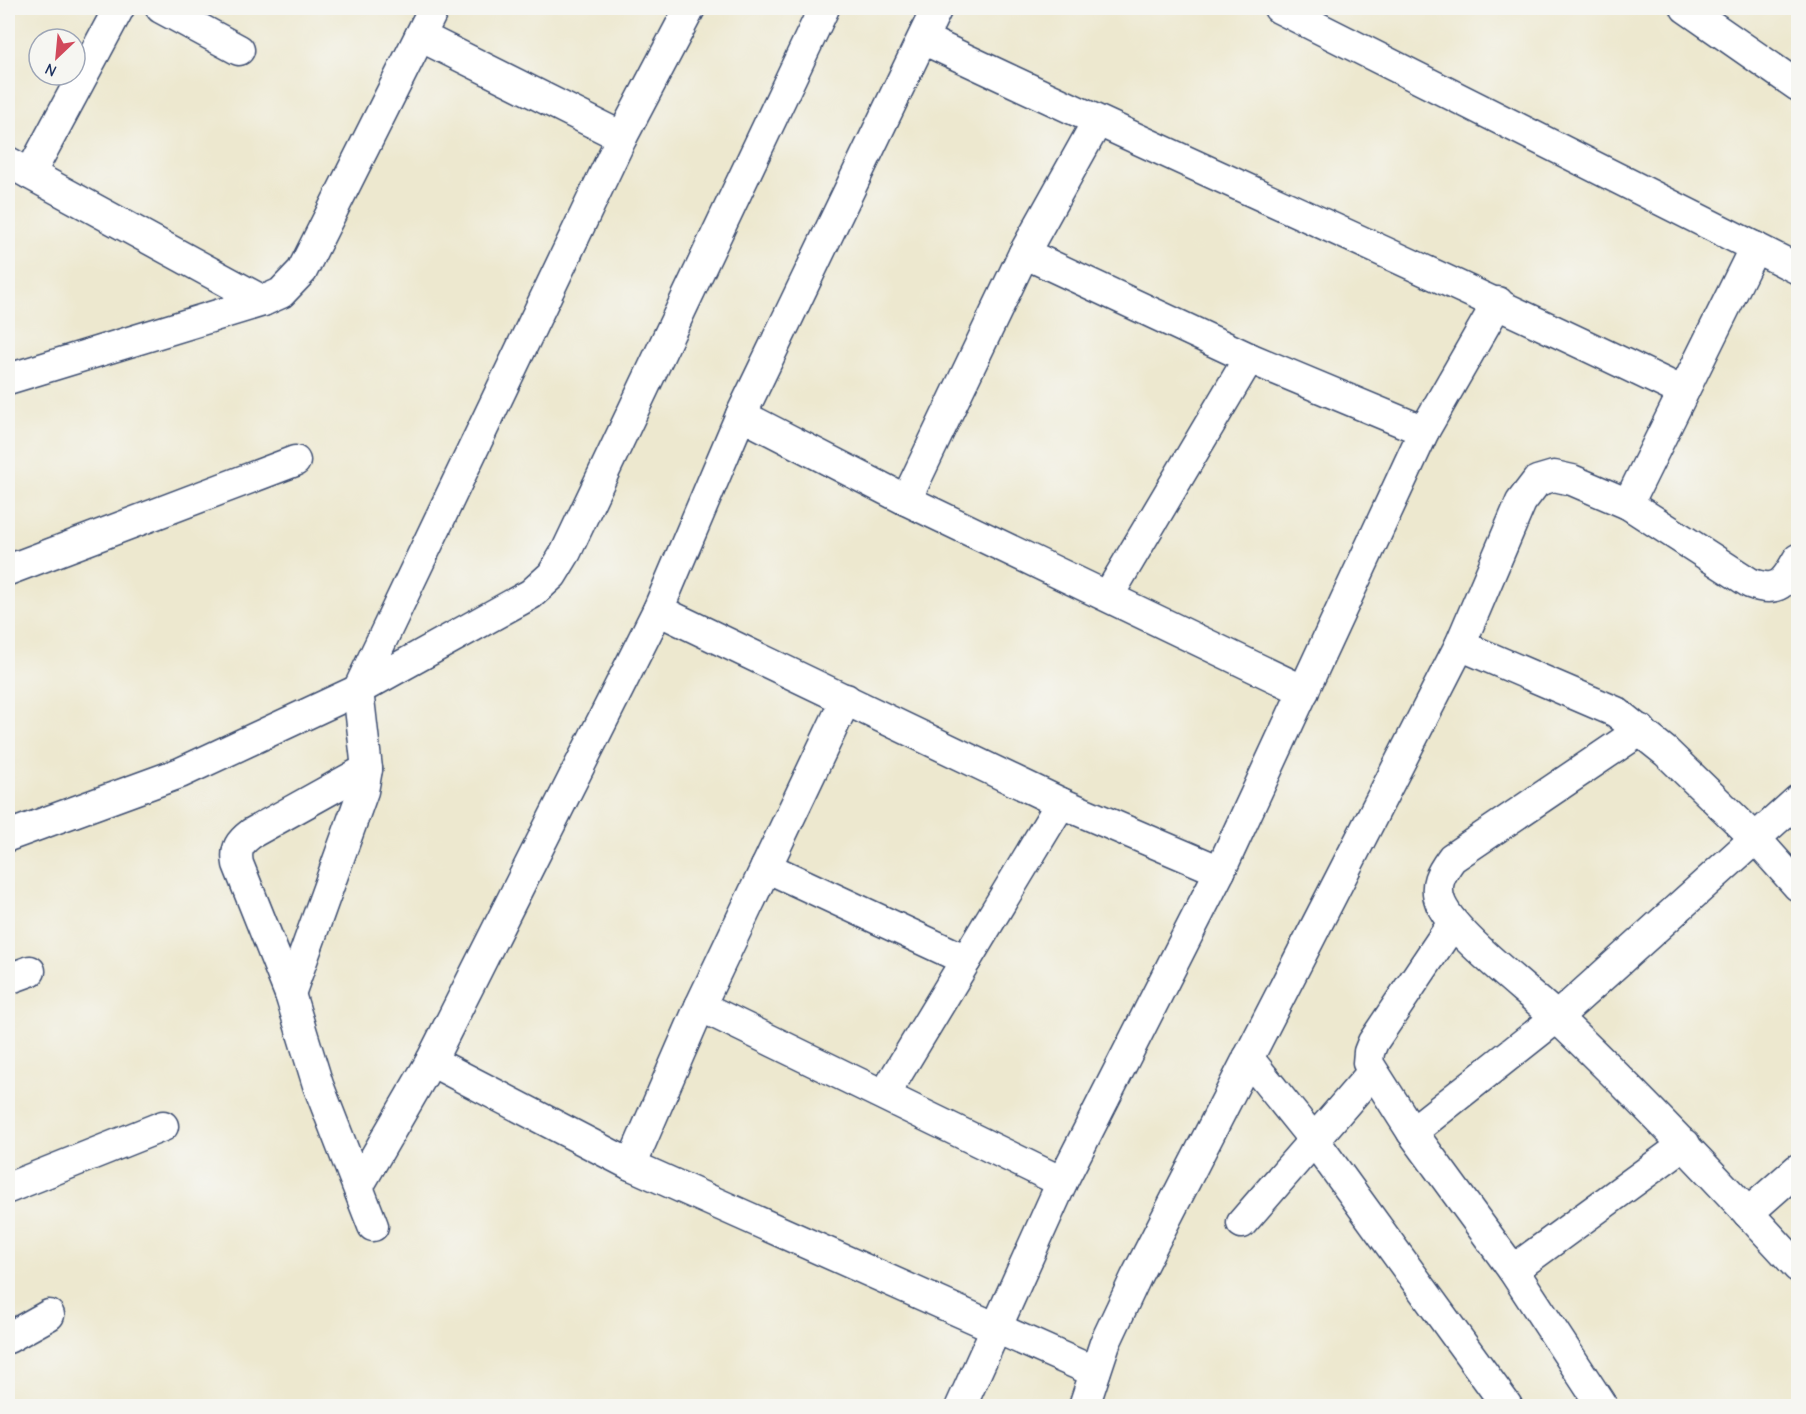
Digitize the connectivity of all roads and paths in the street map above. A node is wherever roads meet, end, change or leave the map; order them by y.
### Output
1 (119, 8) edge
2 (161, 8) edge
3 (434, 8) edge
4 (690, 8) edge
5 (824, 8) edge
6 (937, 8) edge
7 (1279, 8) edge
8 (1686, 8) edge
9 (420, 36) junction
10 (922, 39) junction
11 (239, 50) dead end
12 (1798, 86) edge
13 (1097, 122) junction
14 (622, 137) junction
15 (19, 168) edge
16 (1755, 247) junction
17 (1024, 253) junction
18 (1798, 269) edge
19 (263, 301) junction
20 (1498, 302) junction
21 (1249, 358) junction
22 (8, 380) edge
23 (1683, 392) junction
24 (741, 415) junction
25 (1425, 431) junction
26 (295, 461) dead end
27 (906, 500) junction
28 (1628, 504) junction
29 (1798, 559) edge
30 (8, 570) edge
31 (1108, 596) junction
32 (658, 610) junction
33 (1460, 645) junction
34 (358, 690) junction
35 (1304, 691) junction
36 (846, 699) junction
37 (1641, 730) junction
38 (367, 769) junction
39 (1798, 800) edge
40 (1061, 803) junction
41 (8, 836) edge
42 (1755, 838) junction
43 (766, 867) junction
44 (1220, 871) junction
45 (1798, 886) edge
46 (1453, 923) junction
47 (966, 960) junction
48 (290, 994) junction
49 (700, 1006) junction
50 (1556, 1018) junction
51 (1248, 1058) junction
52 (431, 1061) junction
53 (1372, 1073) junction
54 (885, 1095) junction
55 (163, 1126) dead end
56 (1412, 1132) junction
57 (1314, 1140) junction
58 (1685, 1144) junction
59 (631, 1165) junction
60 (1798, 1169) edge
61 (1062, 1182) junction
62 (359, 1185) junction
63 (8, 1188) edge
64 (1748, 1213) junction
65 (1242, 1223) dead end
66 (373, 1226) dead end
67 (1798, 1267) edge
68 (1513, 1270) junction
69 (49, 1315) dead end
70 (997, 1327) junction
71 (8, 1338) edge
72 (1095, 1372) junction
73 (962, 1407) edge
74 (1084, 1407) edge
75 (1507, 1407) edge
76 (1602, 1407) edge

1 - 15 street
2 - 11 street
3 - 9 street
4 - 14 street
5 - 34 street
6 - 10 street
7 - 16 street
8 - 12 street
9 - 14 street
9 - 19 street
10 - 13 street
10 - 24 street
13 - 17 street
13 - 20 street
14 - 34 street
15 - 19 street
16 - 18 street
16 - 23 street
17 - 21 street
17 - 27 street
19 - 22 street
20 - 23 street
20 - 25 street
21 - 25 street
21 - 31 street
23 - 28 street
24 - 27 street
24 - 32 street
25 - 35 street
26 - 30 street
27 - 31 street
28 - 29 street
28 - 33 street
31 - 35 street
32 - 36 street
32 - 52 street
33 - 37 street
33 - 51 street
34 - 38 street
34 - 41 street
35 - 44 street
36 - 40 street
36 - 43 street
37 - 42 street
37 - 46 street
38 - 48 street
38 - 48 street
39 - 42 street
40 - 44 street
40 - 47 street
42 - 45 street
42 - 50 street
43 - 47 street
43 - 49 street
44 - 61 street
46 - 50 street
46 - 53 street
47 - 54 street
48 - 62 street
49 - 54 street
49 - 59 street
50 - 56 street
50 - 58 street
51 - 57 street
51 - 72 street
52 - 59 street
52 - 62 street
53 - 56 street
53 - 57 street
54 - 61 street
55 - 63 street
56 - 68 street
57 - 65 street
57 - 75 street
58 - 64 street
58 - 68 street
59 - 70 street
60 - 64 street
61 - 70 street
62 - 66 street
64 - 67 street
68 - 76 street
69 - 71 street
70 - 72 street
70 - 73 street
72 - 74 street

